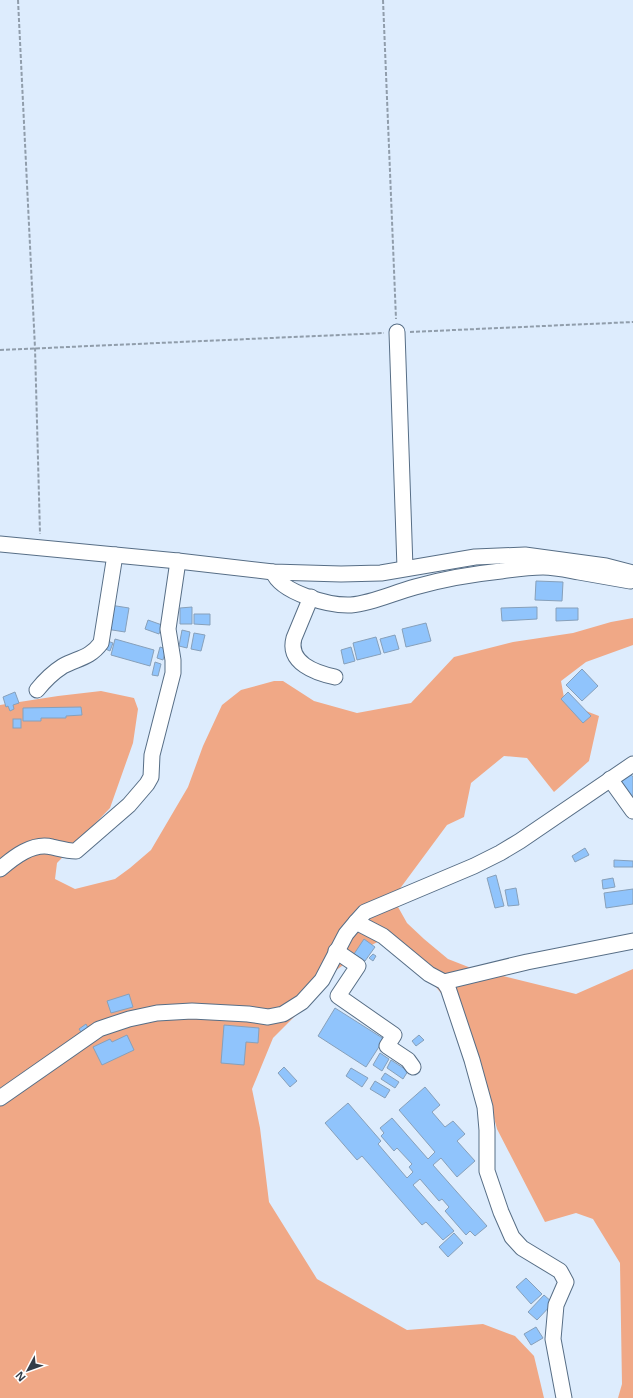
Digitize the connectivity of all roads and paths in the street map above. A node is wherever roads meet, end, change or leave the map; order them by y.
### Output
1 (18, 0) edge
2 (383, 0) edge
3 (633, 322) edge
4 (397, 332) junction
5 (35, 348) junction
6 (0, 350) edge
7 (0, 544) edge
8 (41, 548) junction
9 (115, 555) junction
10 (178, 561) junction
11 (406, 568) junction
12 (273, 572) junction
13 (633, 573) edge
14 (633, 582) edge
15 (311, 597) junction
16 (335, 677) dead end
17 (37, 690) dead end
18 (633, 764) edge
19 (610, 779) junction
20 (633, 811) edge
21 (0, 869) edge
22 (356, 922) junction
23 (633, 941) edge
24 (336, 951) junction
25 (444, 982) junction
26 (413, 1067) dead end
27 (0, 1098) edge
28 (564, 1398) edge

1 - 5 path
2 - 4 path
3 - 4 path
4 - 5 path
4 - 11 street
5 - 6 path
5 - 8 path
7 - 8 street
8 - 9 street
9 - 10 street
9 - 17 street
10 - 12 street
10 - 21 street
11 - 12 street
11 - 13 street
12 - 15 street
14 - 15 street
15 - 16 street
18 - 19 street
19 - 20 street
19 - 22 street
22 - 24 street
22 - 25 street
23 - 25 street
24 - 26 street
24 - 27 street
25 - 28 street

